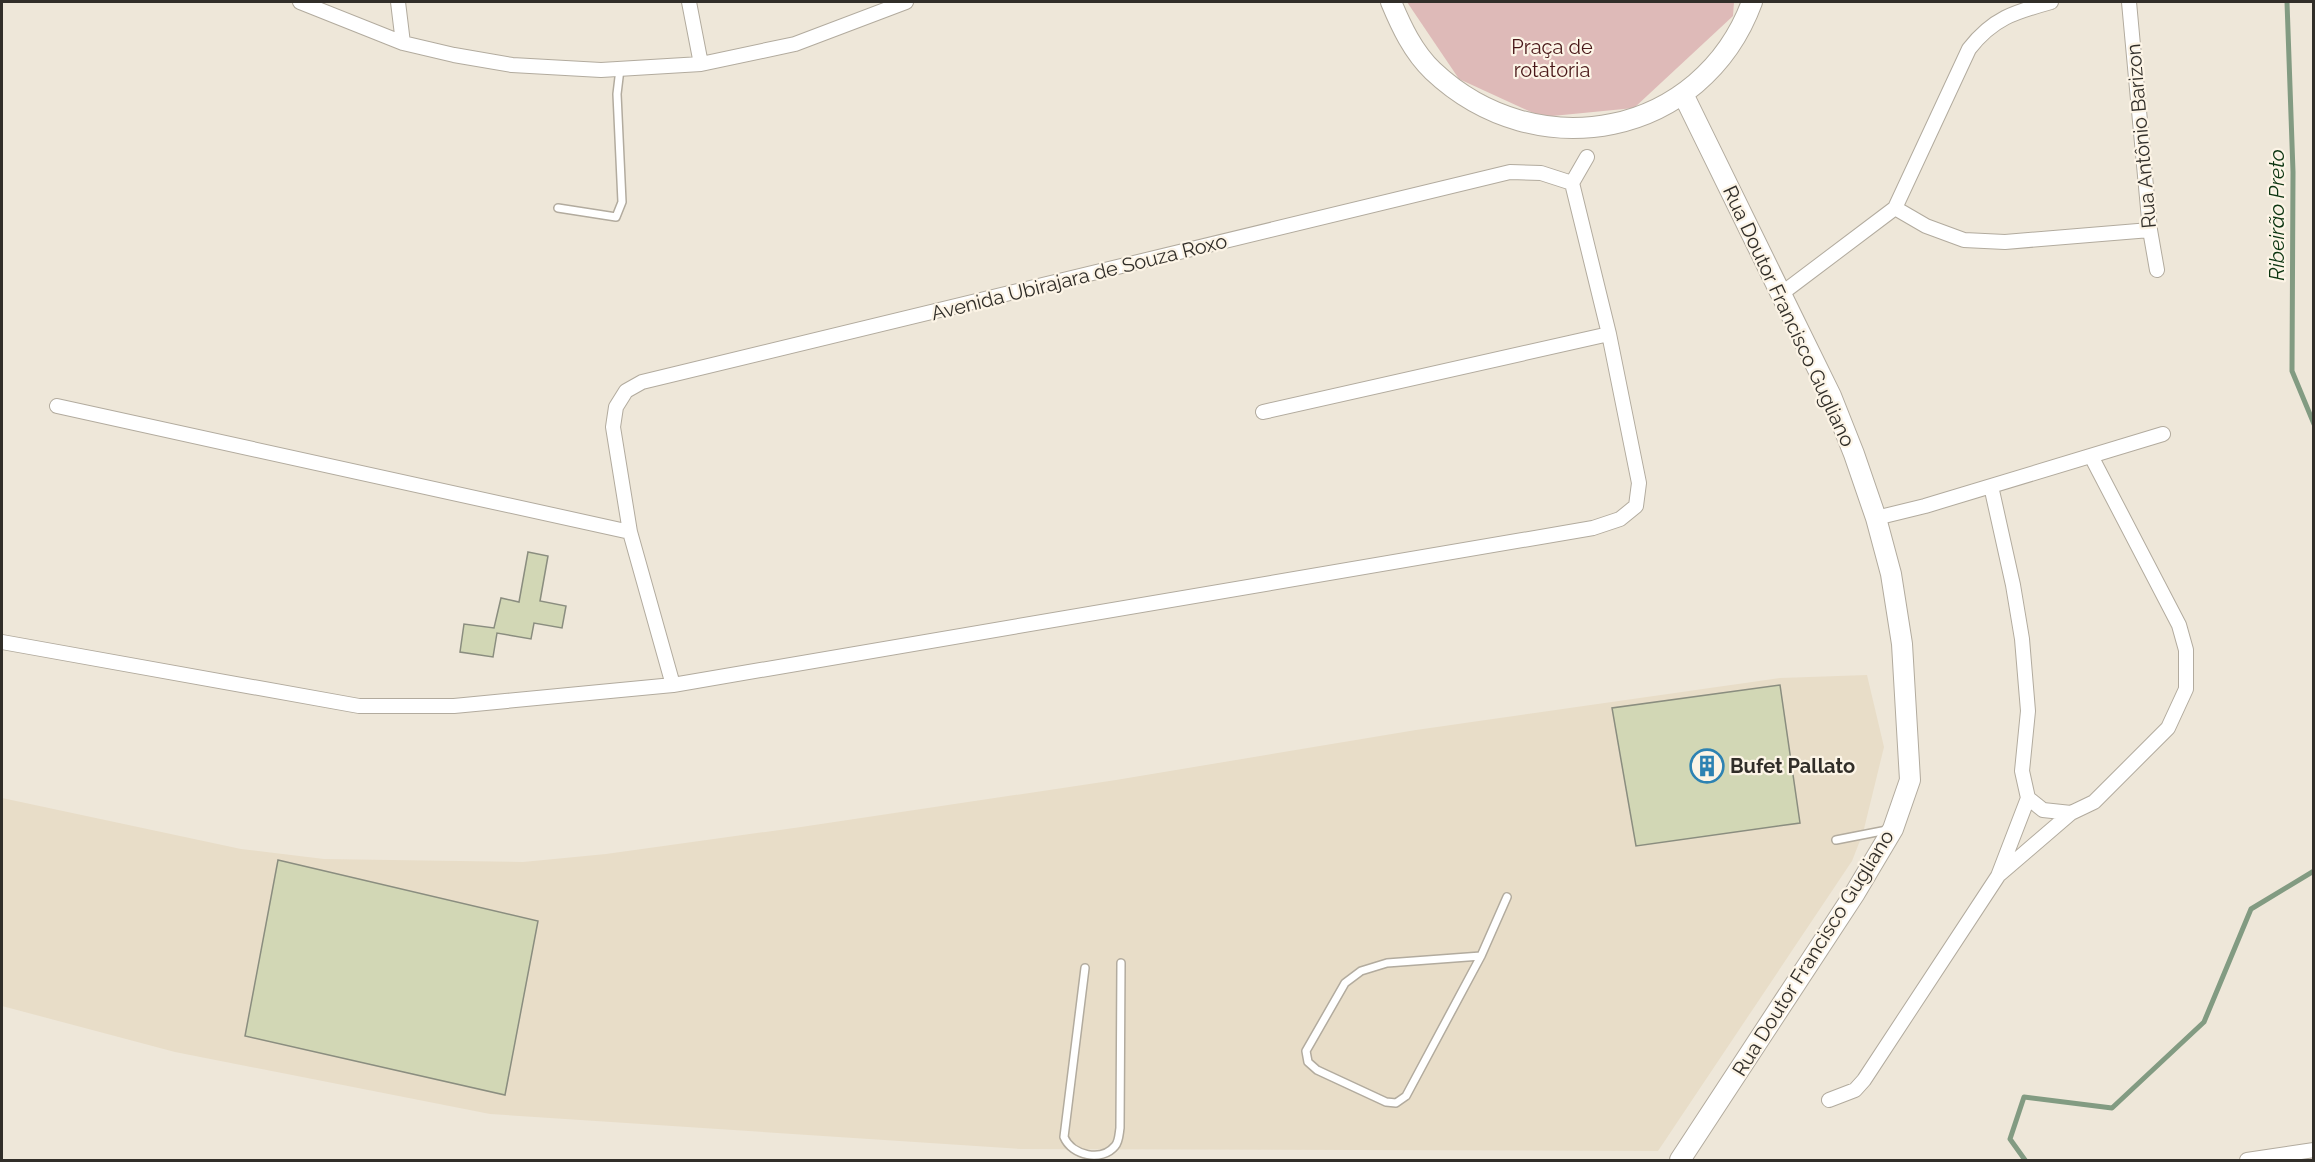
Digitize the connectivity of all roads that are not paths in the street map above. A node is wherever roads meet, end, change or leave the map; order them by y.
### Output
1 (300, 2) edge
2 (398, 2) edge
3 (689, 2) edge
4 (906, 2) edge
5 (1391, 2) edge
6 (1752, 2) edge
7 (2051, 2) edge
8 (2129, 2) edge
9 (403, 43) junction
10 (701, 64) junction
11 (620, 69) junction
12 (1683, 94) junction
13 (1587, 157) dead end
14 (1572, 183) junction
15 (558, 208) dead end
16 (1895, 208) junction
17 (2150, 230) junction
18 (2157, 270) dead end
19 (1781, 294) junction
20 (1609, 334) junction
21 (57, 406) dead end
22 (1263, 412) dead end
23 (2163, 434) dead end
24 (2091, 456) junction
25 (1991, 486) junction
26 (1876, 518) junction
27 (630, 532) junction
28 (2, 642) edge
29 (673, 685) junction
30 (2028, 798) junction
31 (2071, 813) junction
32 (1893, 829) junction
33 (1836, 840) dead end
34 (1998, 876) junction
35 (1506, 897) dead end
36 (1481, 956) junction
37 (1121, 963) dead end
38 (1085, 968) dead end
39 (1829, 1101) dead end
40 (2313, 1150) edge
41 (1680, 1161) edge
42 (2247, 1161) edge

1 - 9 street
2 - 9 street
3 - 10 street
4 - 10 street
5 - 12 main road
6 - 12 main road
7 - 16 street
8 - 17 street, Rua Antônio Barizon
9 - 11 street
10 - 11 street
11 - 15 lane
12 - 19 main road, Rua Doutor Francisco Gugliano
13 - 14 street
14 - 20 street
14 - 27 street, Avenida Ubirajara de Souza Roxo
16 - 17 street
16 - 19 street
17 - 18 street, Rua Antônio Barizon
19 - 26 main road, Rua Doutor Francisco Gugliano
20 - 22 street
20 - 29 street
21 - 27 street
23 - 24 street
24 - 25 street
24 - 31 street
25 - 26 street
25 - 30 street
26 - 32 main road, Rua Doutor Francisco Gugliano
27 - 29 street
28 - 29 street
30 - 31 street
30 - 34 street
31 - 34 street
32 - 33 lane
32 - 41 main road, Rua Doutor Francisco Gugliano
34 - 39 street
35 - 36 lane
36 - 36 lane
37 - 38 lane
40 - 42 street

